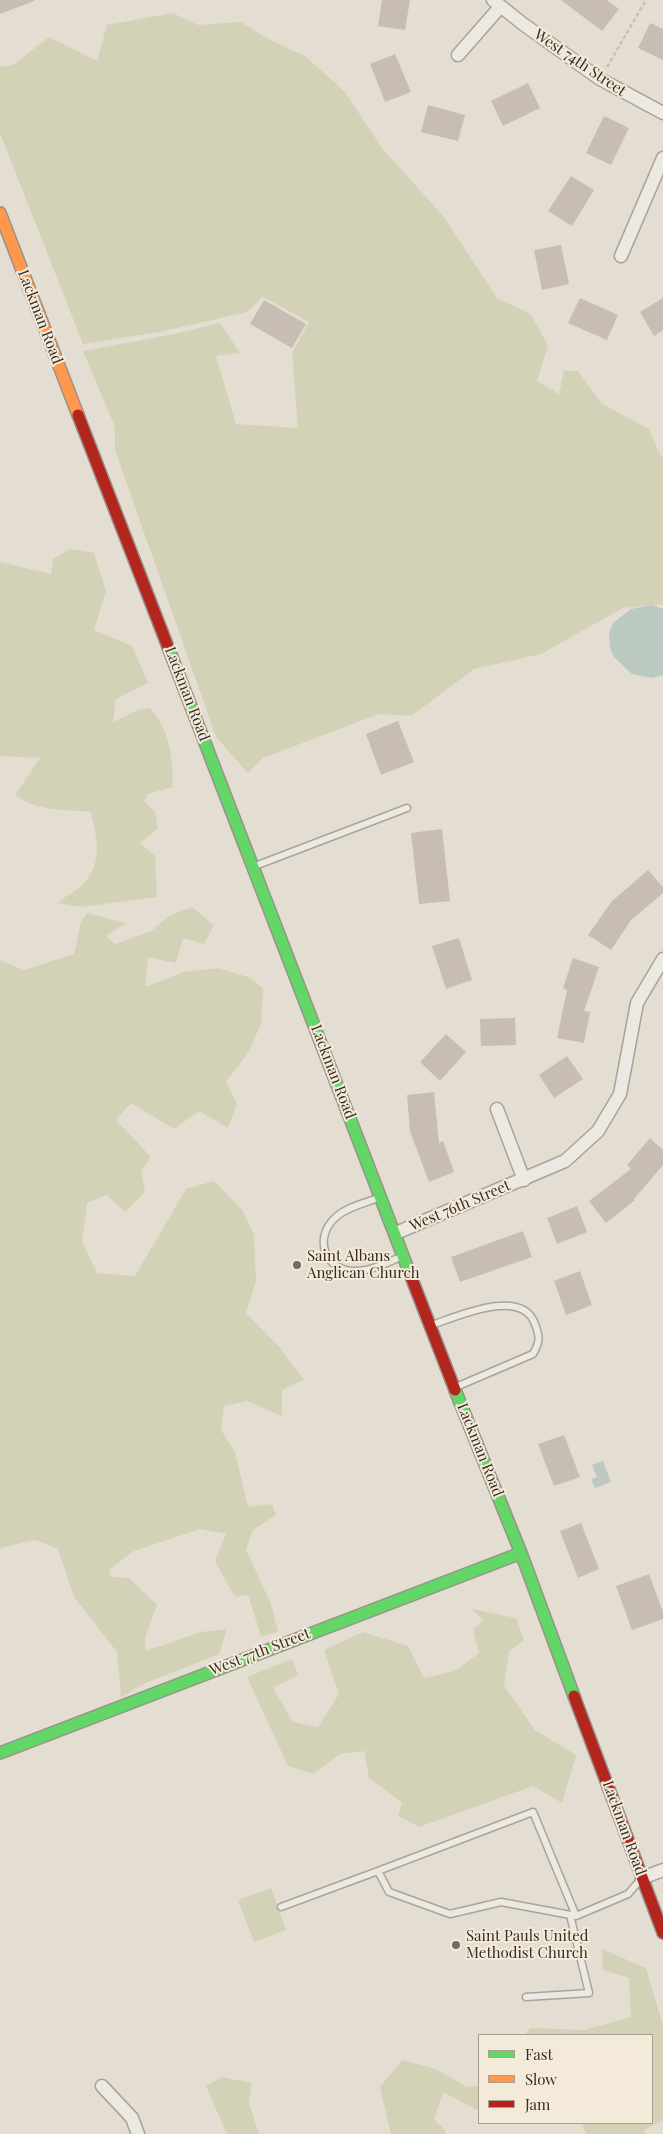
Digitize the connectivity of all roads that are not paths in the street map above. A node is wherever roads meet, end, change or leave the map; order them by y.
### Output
1 (496, 3) edge
2 (458, 55) dead end
3 (663, 113) edge
4 (663, 158) edge
5 (0, 213) edge
6 (621, 256) dead end
7 (407, 808) dead end
8 (254, 866) junction
9 (663, 959) edge
10 (497, 1109) dead end
11 (524, 1180) junction
12 (382, 1196) junction
13 (396, 1233) junction
14 (405, 1255) junction
15 (431, 1326) junction
16 (455, 1388) junction
17 (521, 1553) junction
18 (0, 1753) edge
19 (663, 1870) edge
20 (378, 1871) junction
21 (642, 1878) junction
22 (281, 1907) dead end
23 (573, 1915) junction
24 (663, 1933) edge
25 (526, 1997) dead end
26 (102, 2086) dead end
27 (138, 2134) edge

1 - 2 street, West 74th Street
1 - 3 street, West 74th Street
4 - 6 street
5 - 8 main road, Lackman Road
7 - 8 lane
8 - 12 main road, Lackman Road
9 - 11 street, West 76th Street
10 - 11 street, West 76th Street
11 - 13 street, West 76th Street
12 - 13 main road, Lackman Road
12 - 14 lane
13 - 14 main road, Lackman Road
14 - 15 main road, Lackman Road
15 - 16 main road, Lackman Road
15 - 16 lane
16 - 17 main road, Lackman Road
17 - 18 main road, West 77th Street
17 - 21 main road, Lackman Road
19 - 21 street
20 - 22 lane
20 - 23 lane
20 - 23 lane
21 - 23 lane
21 - 24 main road, Lackman Road
23 - 25 lane
26 - 27 street

